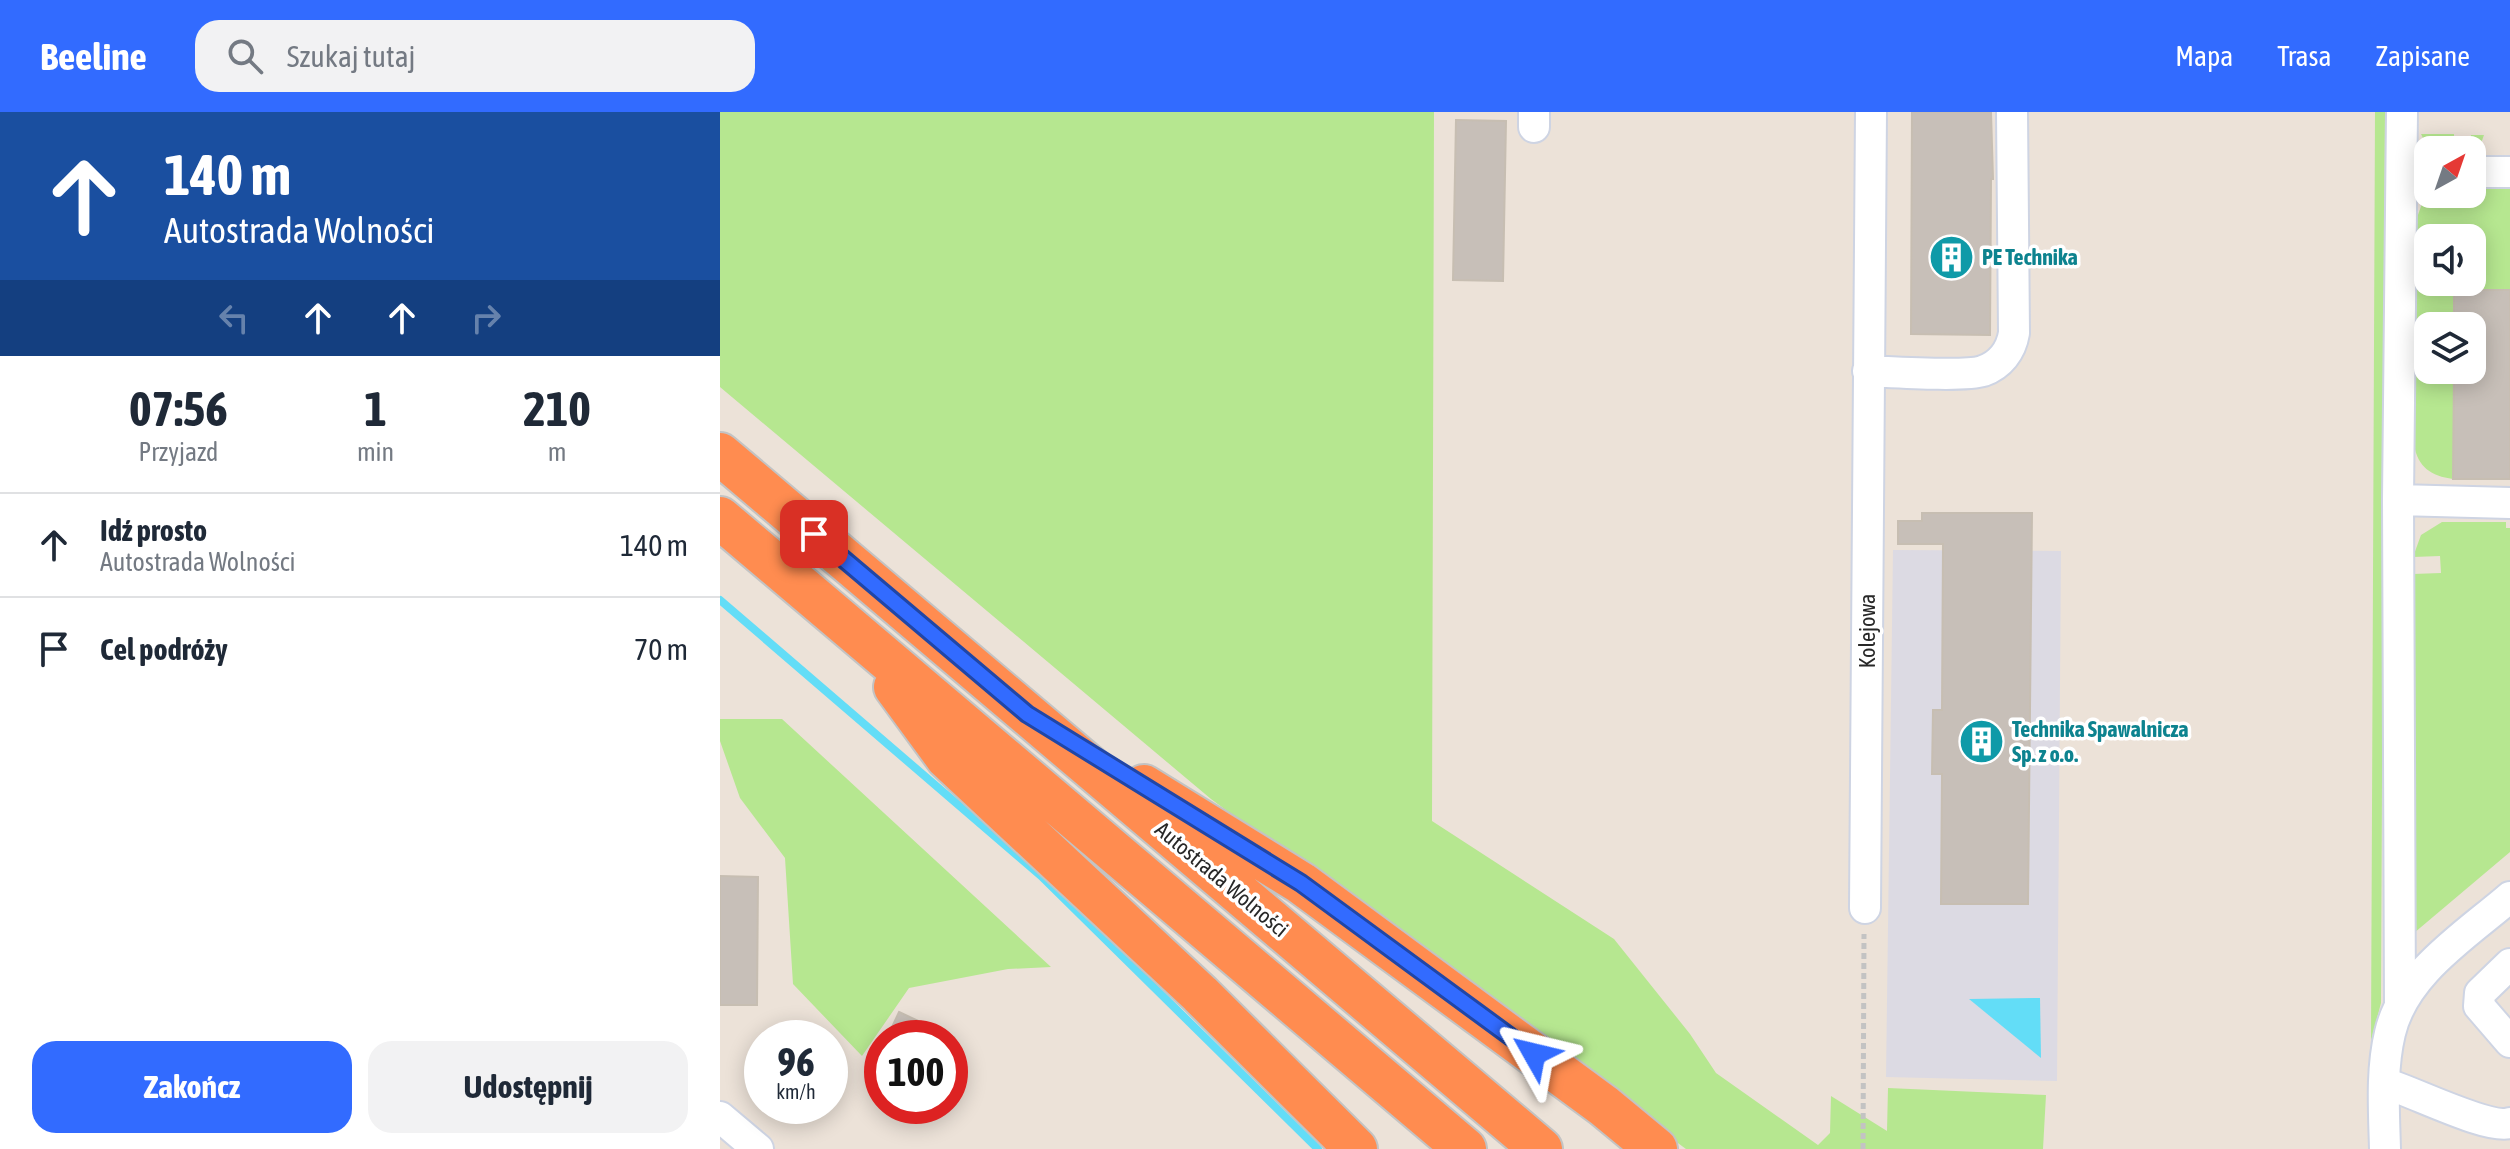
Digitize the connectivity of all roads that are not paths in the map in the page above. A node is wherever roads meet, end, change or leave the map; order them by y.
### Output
1 (1871, 112) edge
2 (2012, 112) edge
3 (2402, 112) edge
4 (2414, 172) edge
5 (2486, 172) edge
6 (2510, 172) edge
7 (1868, 371) junction
8 (720, 454) edge
9 (2398, 500) junction
10 (2510, 503) edge
11 (720, 518) edge
12 (857, 634) junction
13 (1027, 714) junction
14 (1865, 908) road end
15 (2504, 914) edge
16 (2510, 964) edge
17 (2400, 1006) junction
18 (2510, 1042) edge
19 (2384, 1083) junction
20 (720, 1117) edge
21 (2510, 1123) edge
22 (758, 1149) edge
23 (1356, 1149) edge
24 (1465, 1149) edge
25 (1541, 1149) edge
26 (1656, 1149) edge
27 (2385, 1149) edge

1 - 7 street, Kolejowa
2 - 7 street
3 - 4 street
4 - 9 street
5 - 6 street
7 - 14 street, Kolejowa
8 - 13 highway, Autostrada Wolności
9 - 10 street
9 - 17 street
11 - 12 highway
12 - 23 highway
12 - 24 highway
13 - 25 highway, Autostrada Wolności
13 - 26 highway
15 - 17 street
16 - 18 street
17 - 19 street
19 - 21 street
19 - 27 street
20 - 22 street

